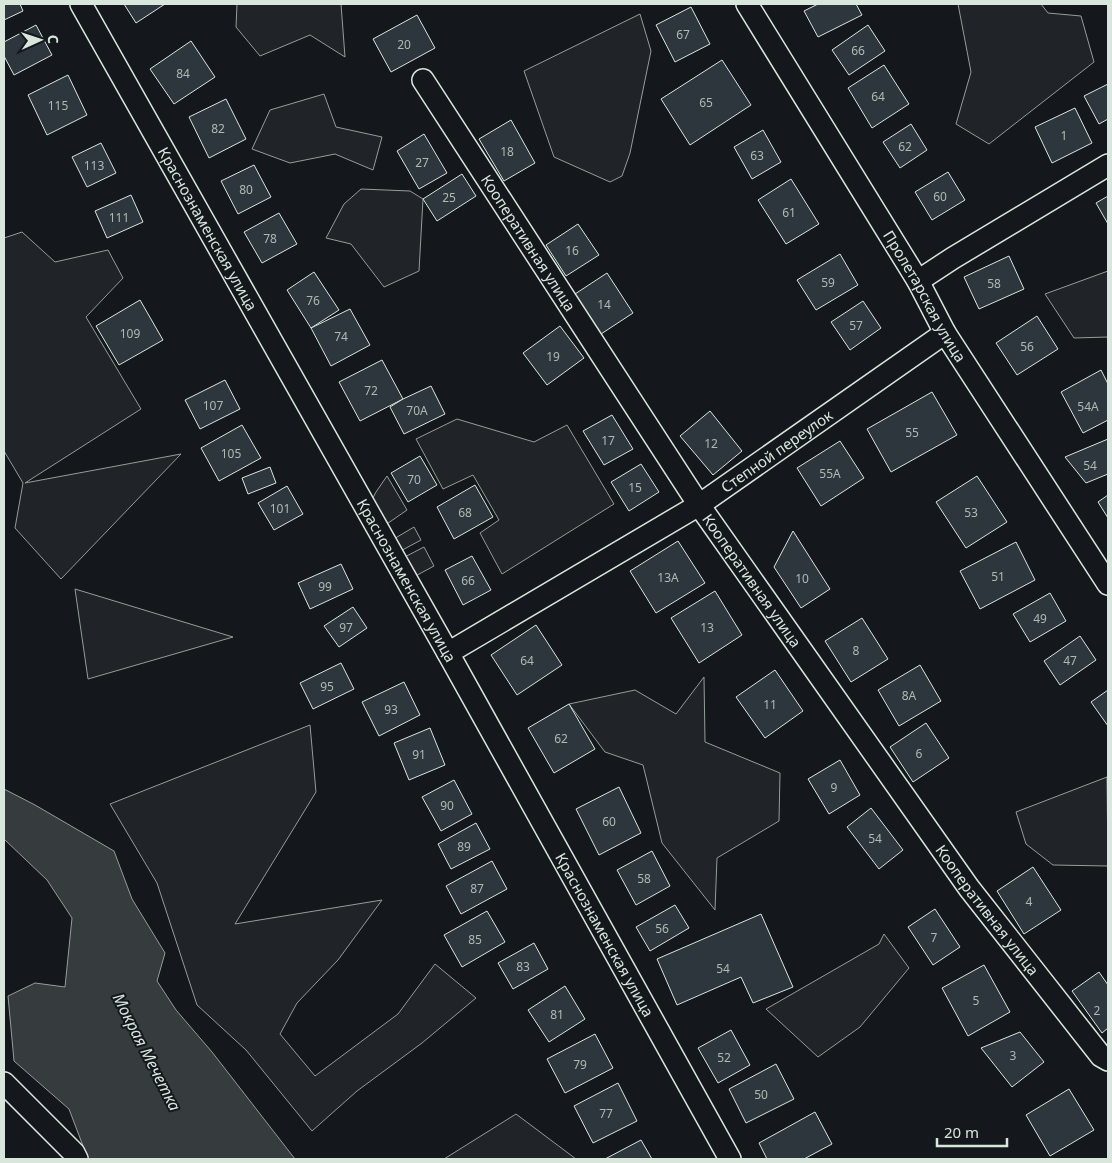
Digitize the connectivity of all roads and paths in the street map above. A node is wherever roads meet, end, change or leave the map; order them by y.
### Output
1 (81, 4) edge
2 (747, 4) edge
3 (423, 80) dead end
4 (1108, 165) edge
5 (918, 281) junction
6 (945, 333) junction
7 (699, 504) junction
8 (1108, 584) edge
9 (448, 653) junction
10 (1108, 1060) edge
11 (4, 1083) edge
12 (77, 1159) edge
13 (730, 1159) edge

1 - 9 street, Краснознаменская улица
2 - 5 street, Пролетарская улица
3 - 7 street, Кооперативная улица
4 - 5 street
5 - 6 street, Пролетарская улица
6 - 7 street, Степной переулок
6 - 8 street, Пролетарская улица
7 - 9 street, Степной переулок
7 - 10 street, Кооперативная улица
9 - 13 street, Краснознаменская улица
11 - 12 street

